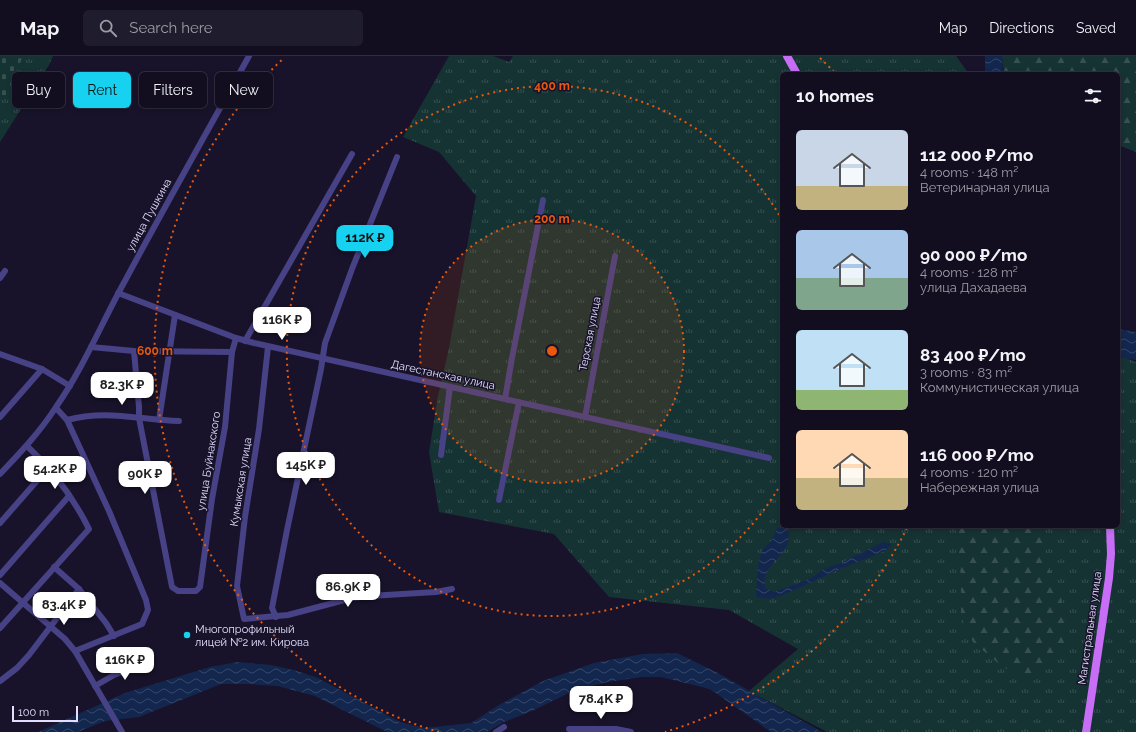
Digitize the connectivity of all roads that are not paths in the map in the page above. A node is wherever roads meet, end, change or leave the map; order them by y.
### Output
1 (249, 56) edge
2 (786, 56) edge
3 (796, 72) edge
4 (352, 154) dead end
5 (397, 156) dead end
6 (543, 200) dead end
7 (615, 256) dead end
8 (5, 271) dead end
9 (0, 278) edge
10 (118, 293) junction
11 (175, 316) junction
12 (236, 338) junction
13 (245, 341) junction
14 (91, 347) junction
15 (268, 347) junction
16 (134, 351) junction
17 (169, 351) junction
18 (232, 352) junction
19 (3, 355) edge
20 (322, 359) junction
21 (0, 361) edge
22 (42, 369) junction
23 (70, 386) junction
24 (450, 387) junction
25 (505, 399) junction
26 (519, 402) junction
27 (56, 408) junction
28 (0, 417) edge
29 (585, 417) junction
30 (139, 418) junction
31 (67, 420) junction
32 (159, 420) junction
33 (179, 421) dead end
34 (27, 446) junction
35 (441, 455) dead end
36 (769, 458) dead end
37 (49, 467) junction
38 (0, 474) edge
39 (69, 496) junction
40 (499, 500) dead end
41 (0, 523) edge
42 (1110, 528) edge
43 (54, 568) junction
44 (0, 575) edge
45 (0, 583) edge
46 (79, 589) junction
47 (452, 589) dead end
48 (22, 602) junction
49 (276, 616) junction
50 (51, 627) junction
51 (0, 628) edge
52 (114, 636) junction
53 (75, 651) junction
54 (148, 662) dead end
55 (0, 682) edge
56 (95, 686) junction
57 (504, 727) dead end
58 (569, 729) dead end
59 (121, 730) edge
60 (496, 732) edge
61 (631, 732) edge
62 (1086, 732) edge

1 - 10 street, улица Пушкина
2 - 3 main road
4 - 13 street
5 - 20 street
6 - 25 street
7 - 29 street, Терская улица
8 - 9 street
10 - 11 street, Дагестанская улица
10 - 14 street, улица Пушкина
11 - 12 street, Дагестанская улица
11 - 17 street
12 - 13 street, Дагестанская улица
12 - 18 street, улица Буйнакского
13 - 15 street, Дагестанская улица
14 - 16 street
14 - 23 street, улица Пушкина
15 - 20 street, Дагестанская улица
15 - 49 street, Кумыкская улица
16 - 17 street
16 - 30 street
17 - 18 street
17 - 32 street
18 - 30 street, улица Буйнакского
19 - 21 street
19 - 22 street
20 - 24 street, Дагестанская улица
20 - 49 street
22 - 23 street
22 - 28 street
23 - 27 street, улица Пушкина
24 - 25 street, Дагестанская улица
24 - 35 street
25 - 26 street, Дагестанская улица
26 - 29 street, Дагестанская улица
26 - 40 street
27 - 31 street
27 - 34 street, улица Пушкина
29 - 36 street, Дагестанская улица
30 - 31 street
30 - 32 street
31 - 52 street
32 - 33 street
34 - 37 street
34 - 38 street, улица Пушкина
37 - 39 street
37 - 41 street
39 - 43 street
39 - 44 street
42 - 62 main road, Магистральная улица
43 - 46 street
43 - 48 street
45 - 48 street
46 - 50 street
46 - 52 street
47 - 49 street
48 - 50 street
48 - 51 street
50 - 53 street
50 - 55 street
52 - 53 street
53 - 56 street
54 - 56 street
56 - 59 street
57 - 60 street
58 - 61 street

